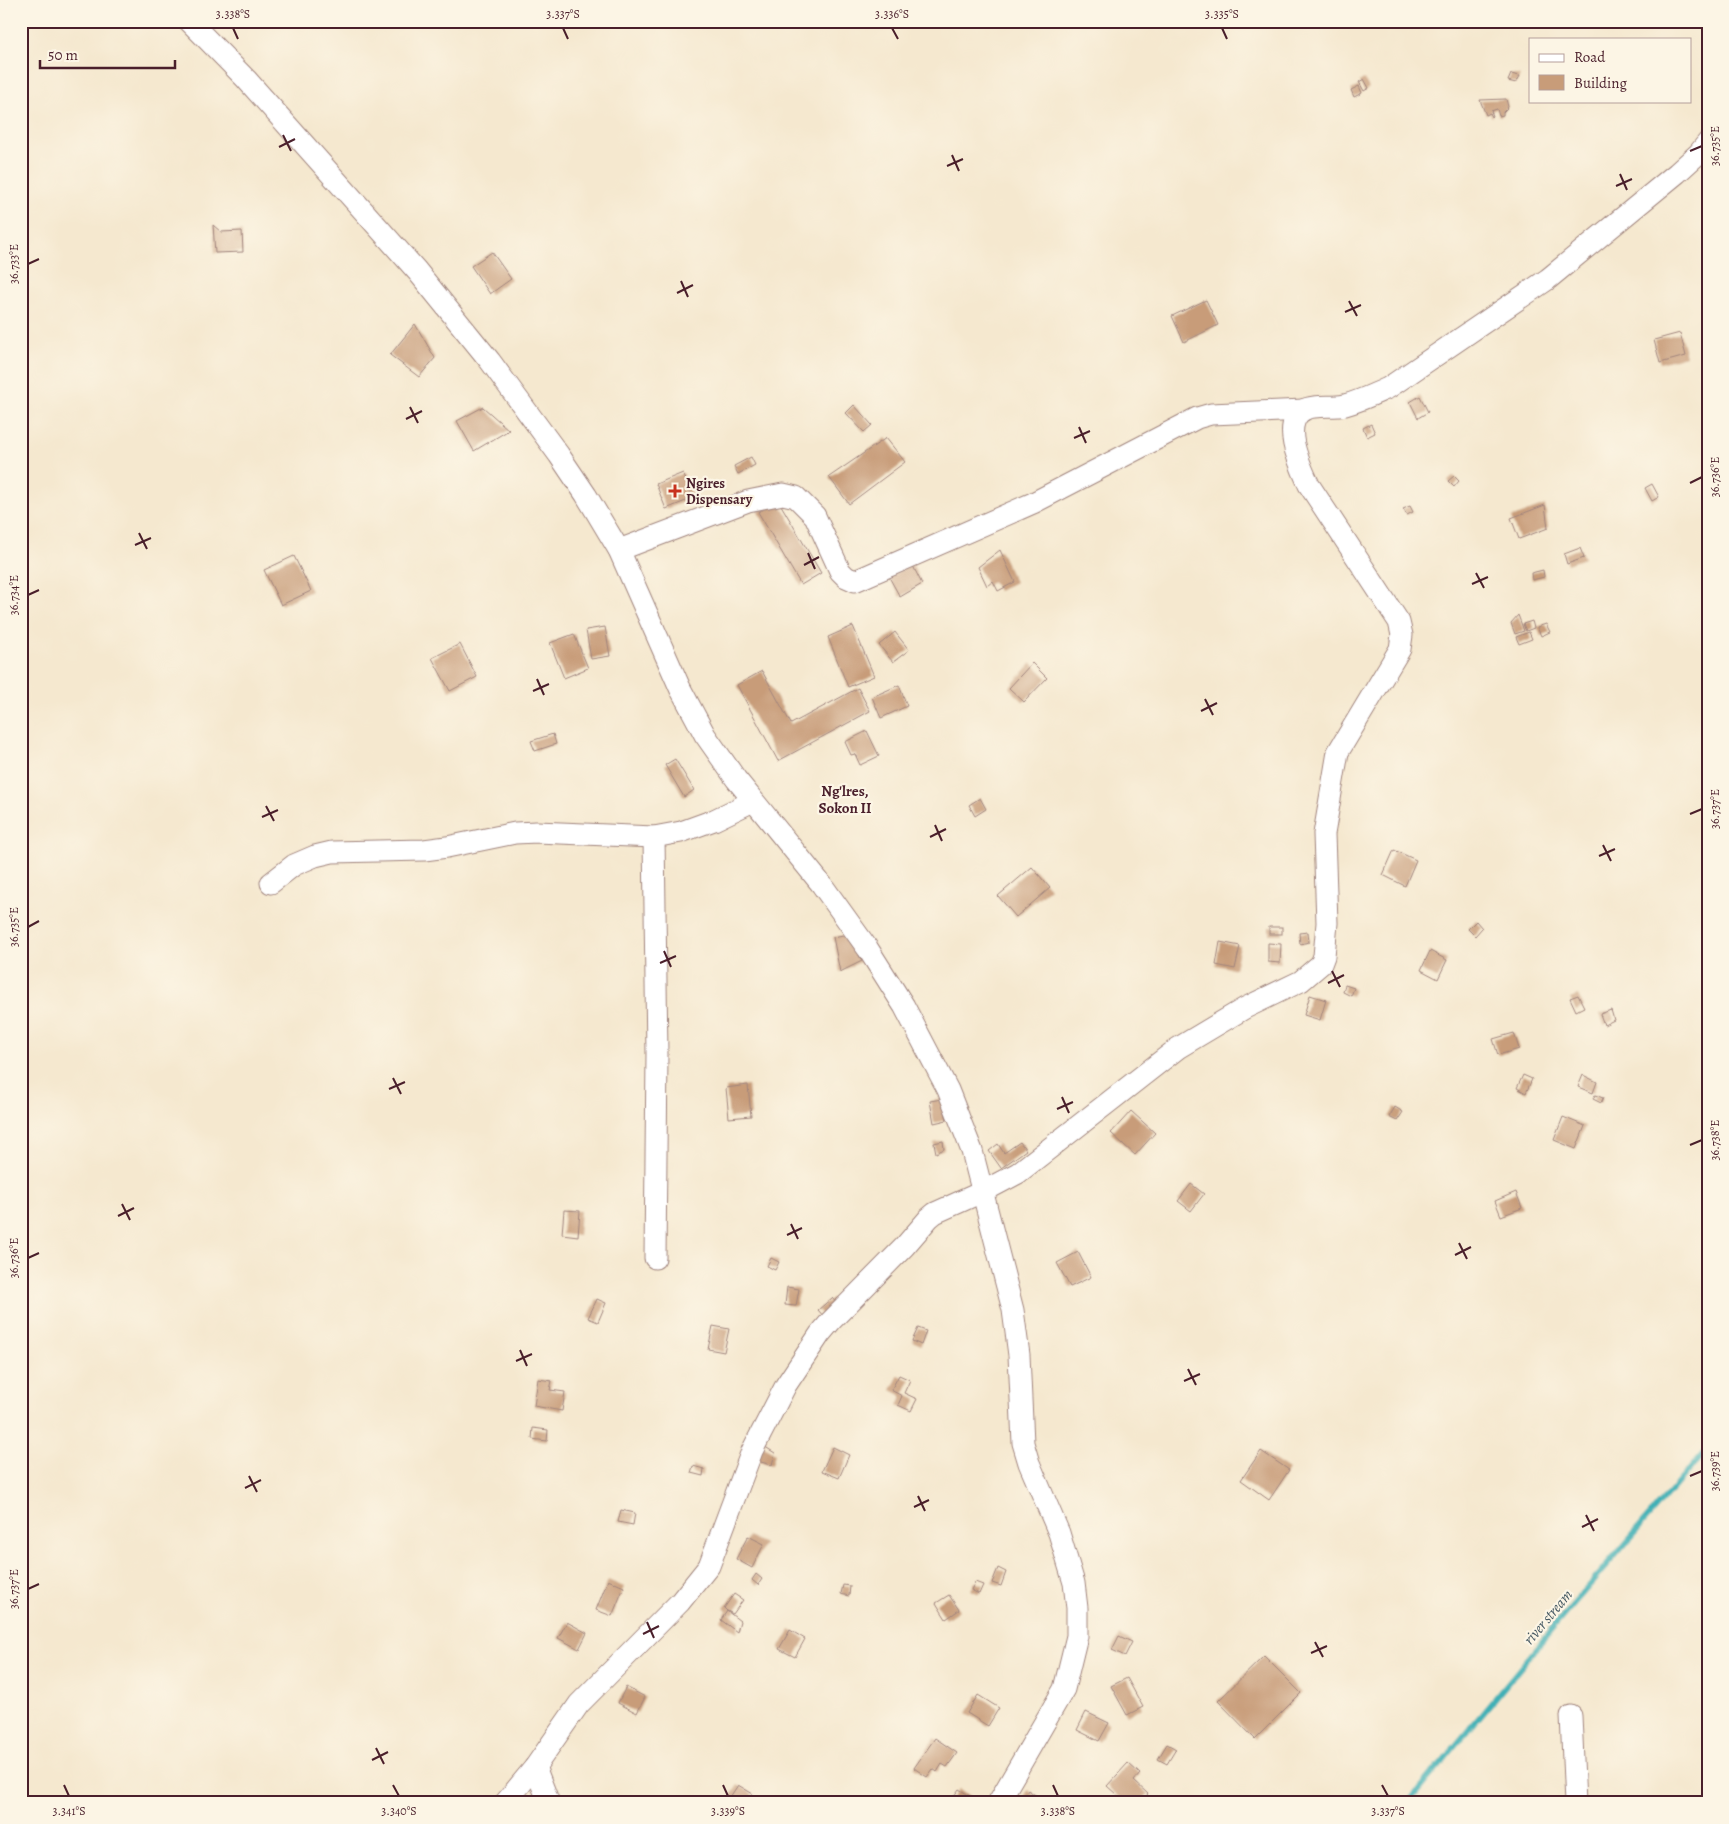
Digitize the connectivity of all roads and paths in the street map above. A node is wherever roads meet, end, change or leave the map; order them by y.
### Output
1 (189, 21) edge
2 (1708, 142) edge
3 (1304, 410) junction
4 (619, 550) junction
5 (753, 802) junction
6 (654, 836) junction
7 (271, 883) dead end
8 (984, 1191) junction
9 (655, 1258) dead end
10 (1571, 1716) dead end
11 (536, 1767) junction
12 (505, 1803) edge
13 (549, 1803) edge
14 (998, 1803) edge
15 (1575, 1803) edge

1 - 4 street
2 - 3 street
3 - 4 street
3 - 8 street
4 - 5 street
5 - 6 street
5 - 8 street
6 - 7 street
6 - 9 street
8 - 11 street
8 - 14 street
10 - 15 street
11 - 12 street
11 - 13 street

